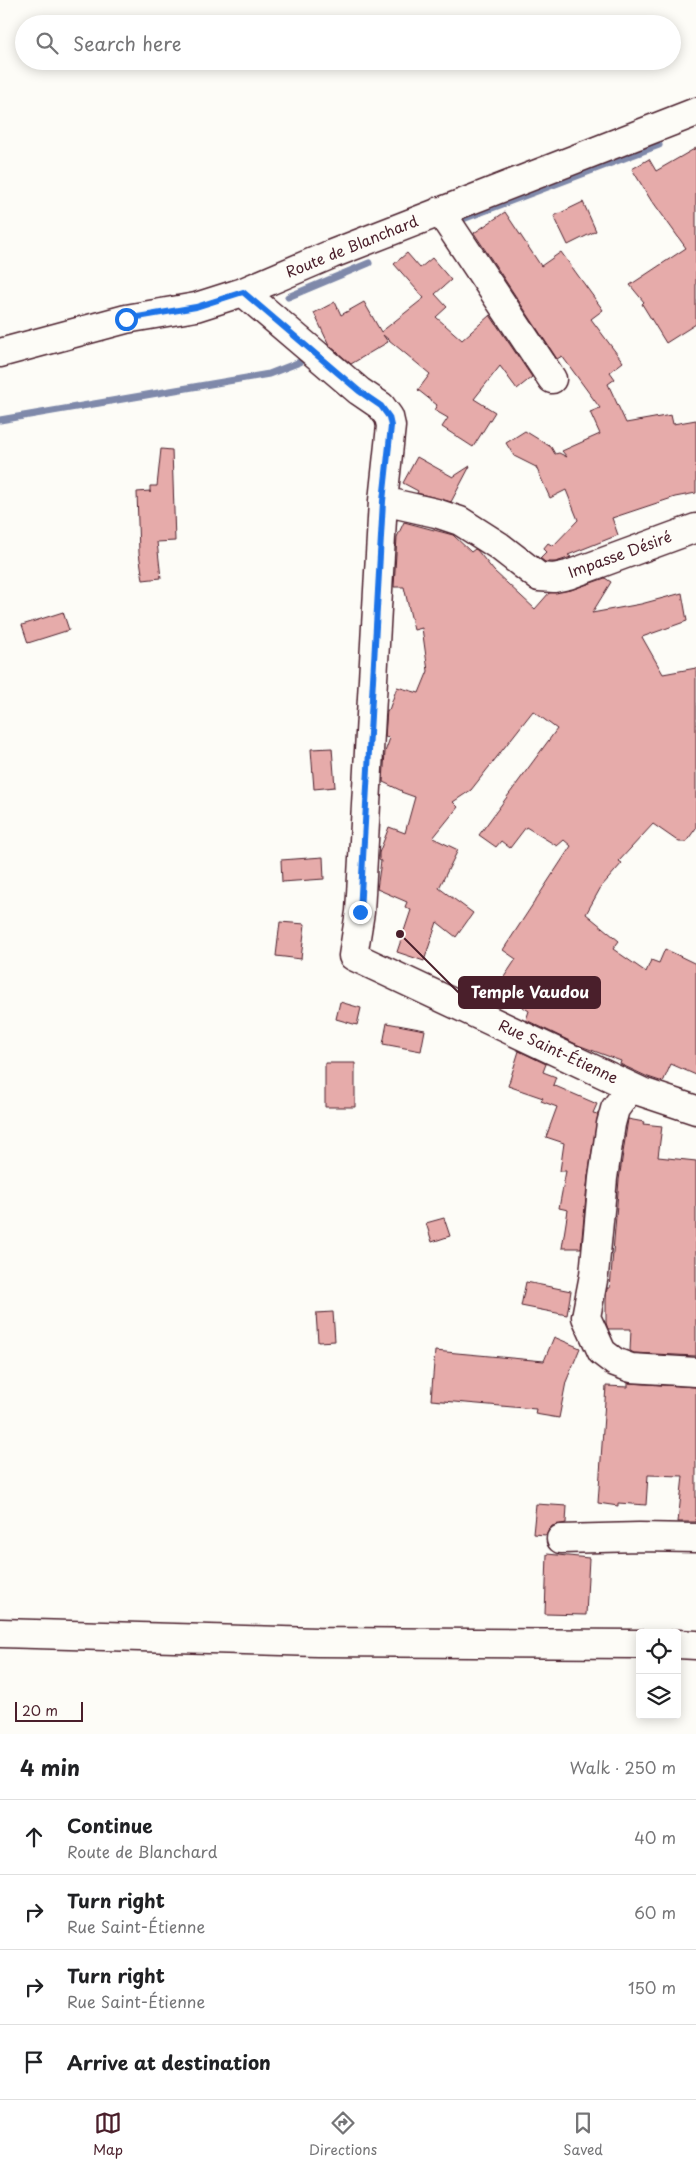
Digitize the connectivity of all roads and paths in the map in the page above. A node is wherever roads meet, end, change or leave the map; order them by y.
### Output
1 (696, 112) edge
2 (440, 211) junction
3 (243, 292) junction
4 (0, 353) edge
5 (552, 379) dead end
6 (383, 501) junction
7 (696, 528) edge
8 (631, 1087) junction
9 (696, 1110) edge
10 (696, 1372) edge
11 (696, 1538) edge
12 (561, 1539) dead end
13 (0, 1633) edge
14 (636, 1644) edge
15 (681, 1644) edge
16 (696, 1644) edge

1 - 2 street, Route de Blanchard
2 - 3 street, Route de Blanchard
2 - 5 street
3 - 4 street, Route de Blanchard
3 - 6 street, Rue Saint-Étienne
6 - 7 street, Impasse Désiré
6 - 8 street, Rue Saint-Étienne
8 - 9 street, Rue Saint-Étienne
8 - 10 street
11 - 12 street
13 - 14 street
15 - 16 street

